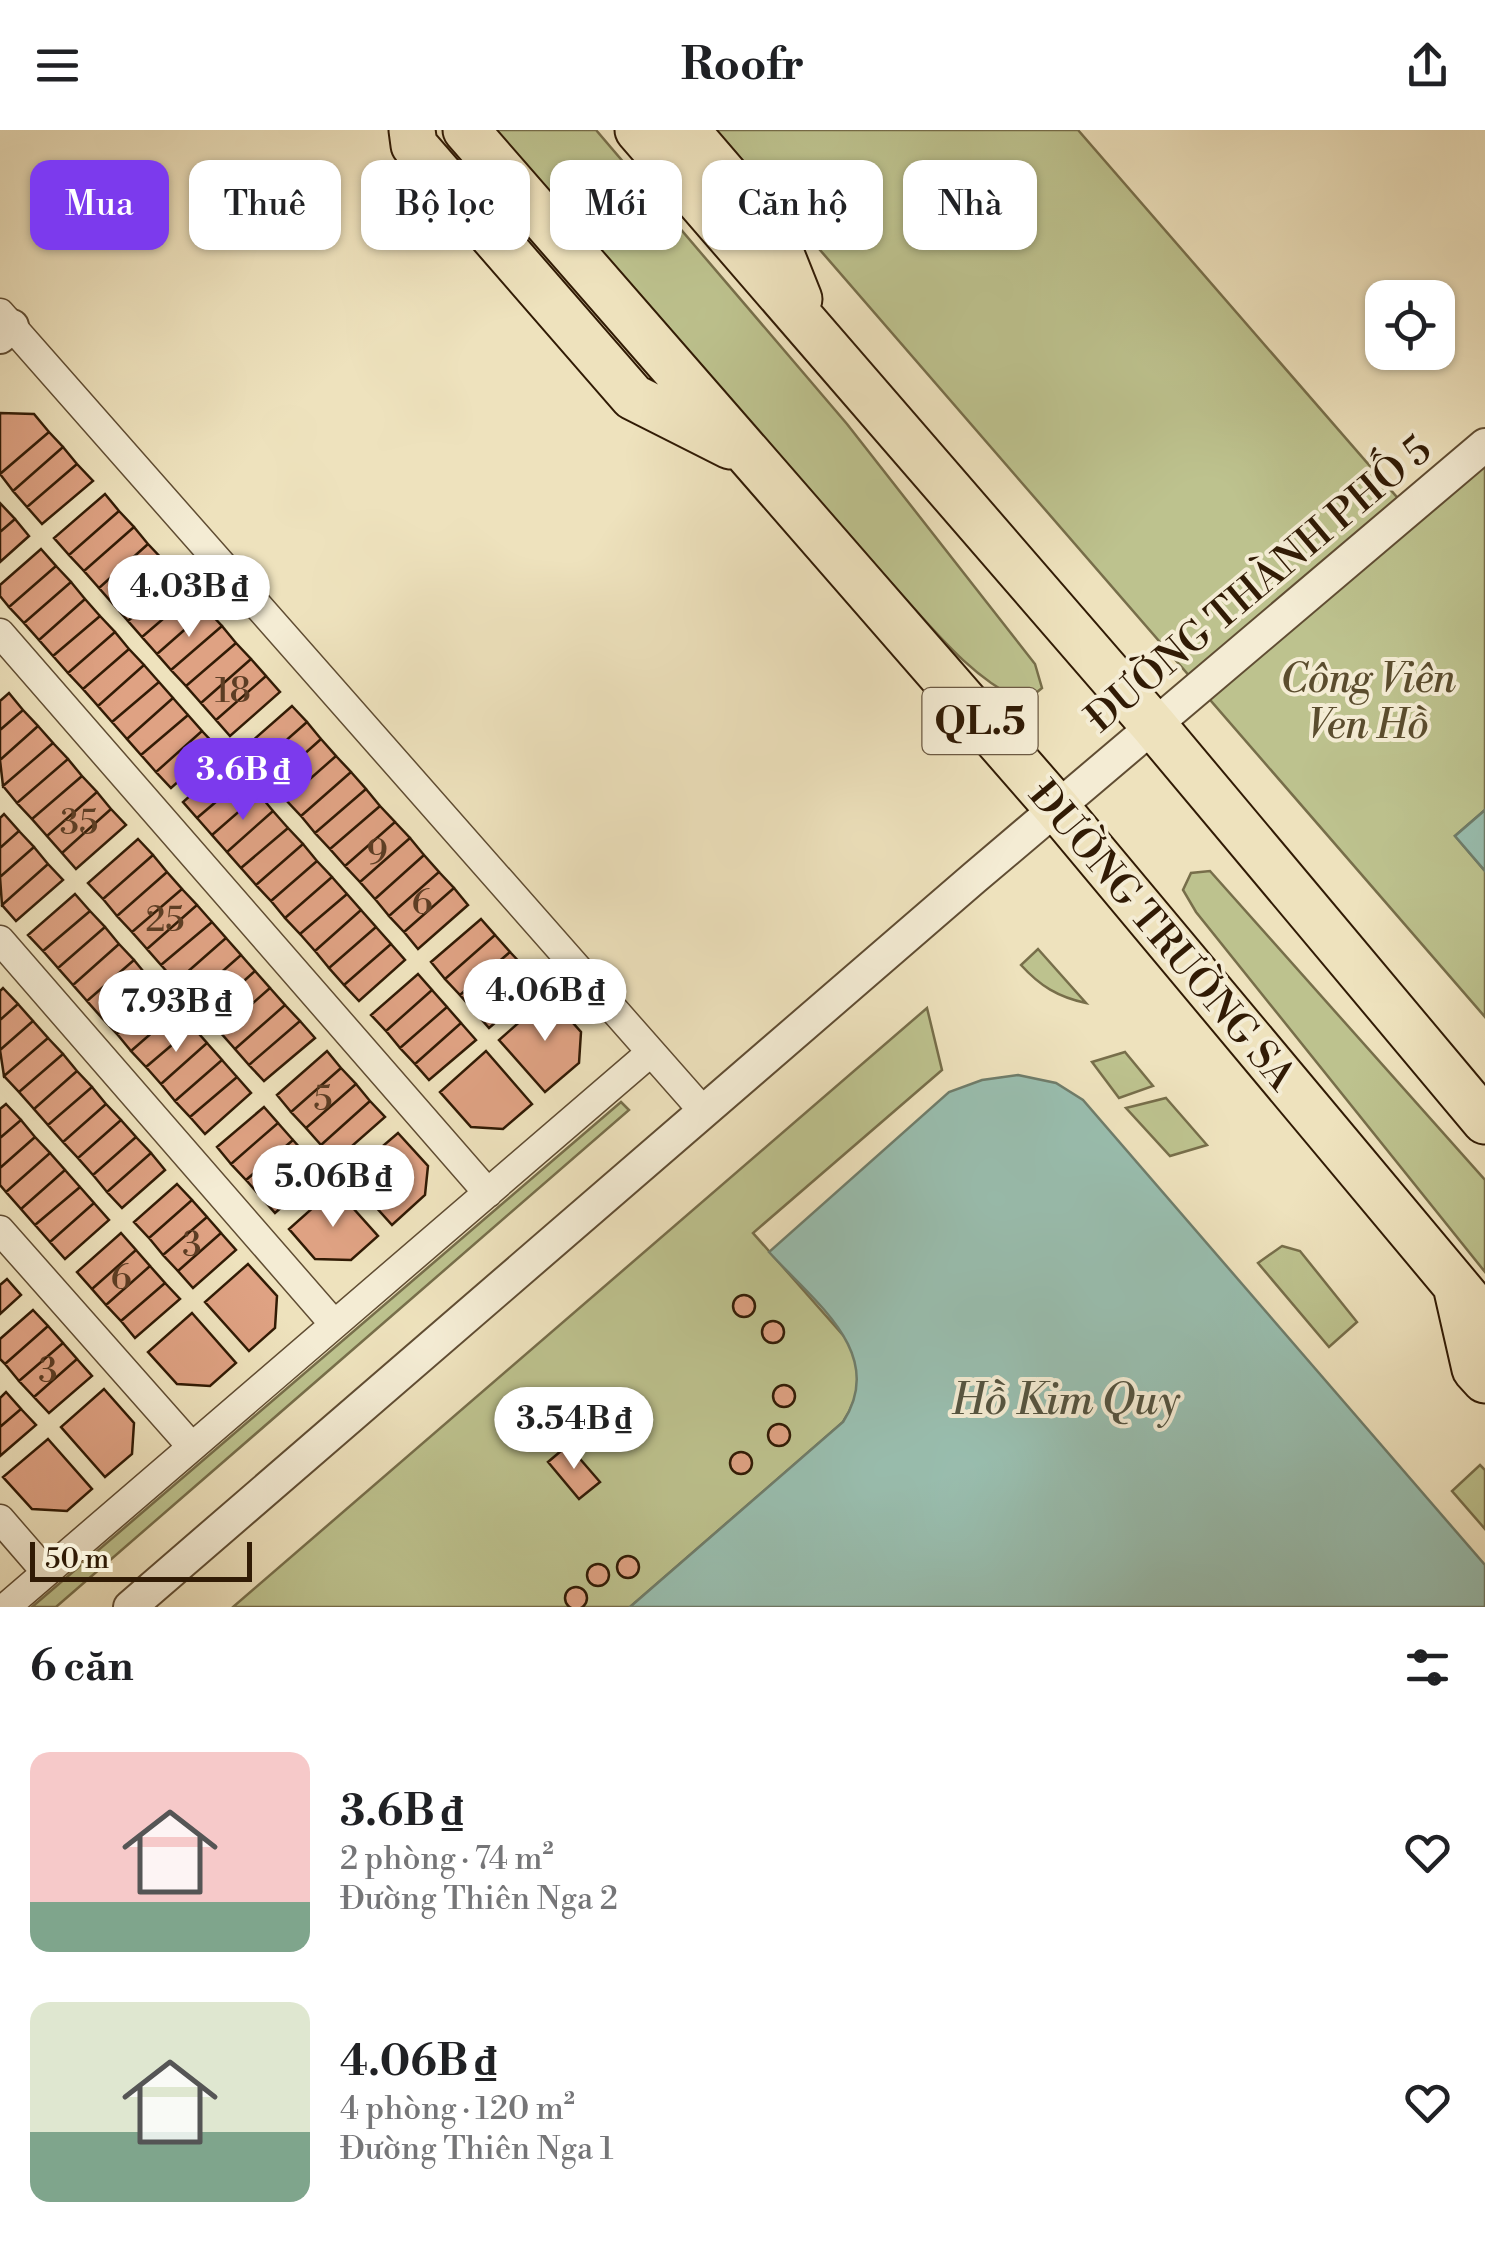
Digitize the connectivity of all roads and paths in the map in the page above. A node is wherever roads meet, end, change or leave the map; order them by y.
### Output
1 (412, 130) edge
2 (466, 130) edge
3 (638, 130) edge
4 (686, 130) edge
5 (4, 325) edge
6 (812, 334) junction
7 (1485, 445) edge
8 (748, 454) junction
9 (0, 633) edge
10 (1154, 726) junction
11 (1057, 808) junction
12 (0, 940) edge
13 (650, 1053) junction
14 (704, 1112) junction
15 (1485, 1122) edge
16 (488, 1192) junction
17 (0, 1230) edge
18 (1455, 1284) junction
19 (1485, 1320) edge
20 (334, 1324) junction
21 (1485, 1380) edge
22 (192, 1447) junction
23 (0, 1520) edge
24 (46, 1572) junction
25 (6, 1607) edge
26 (130, 1607) edge

1 - 8 highway, ĐƯỜNG TRƯỜNG SA / QL.5
2 - 8 highway, ĐƯỜNG TRƯỜNG SA / QL.5
3 - 6 highway
4 - 6 highway
5 - 13 street
6 - 10 highway
7 - 10 street, ĐƯỜNG THÀNH PHỐ 5
8 - 11 highway, ĐƯỜNG TRƯỜNG SA / QL.5
9 - 16 street
10 - 11 street, ĐƯỜNG THÀNH PHỐ 5
10 - 15 highway
11 - 14 street, ĐƯỜNG THÀNH PHỐ 5
11 - 18 highway, ĐƯỜNG TRƯỜNG SA / QL.5
12 - 20 street
13 - 14 street
13 - 16 street
14 - 26 street, ĐƯỜNG THÀNH PHỐ 5
16 - 20 street
17 - 22 street
18 - 19 highway, ĐƯỜNG TRƯỜNG SA / QL.5
18 - 21 highway, ĐƯỜNG TRƯỜNG SA / QL.5
20 - 22 street
22 - 24 street
23 - 24 street
24 - 25 street

